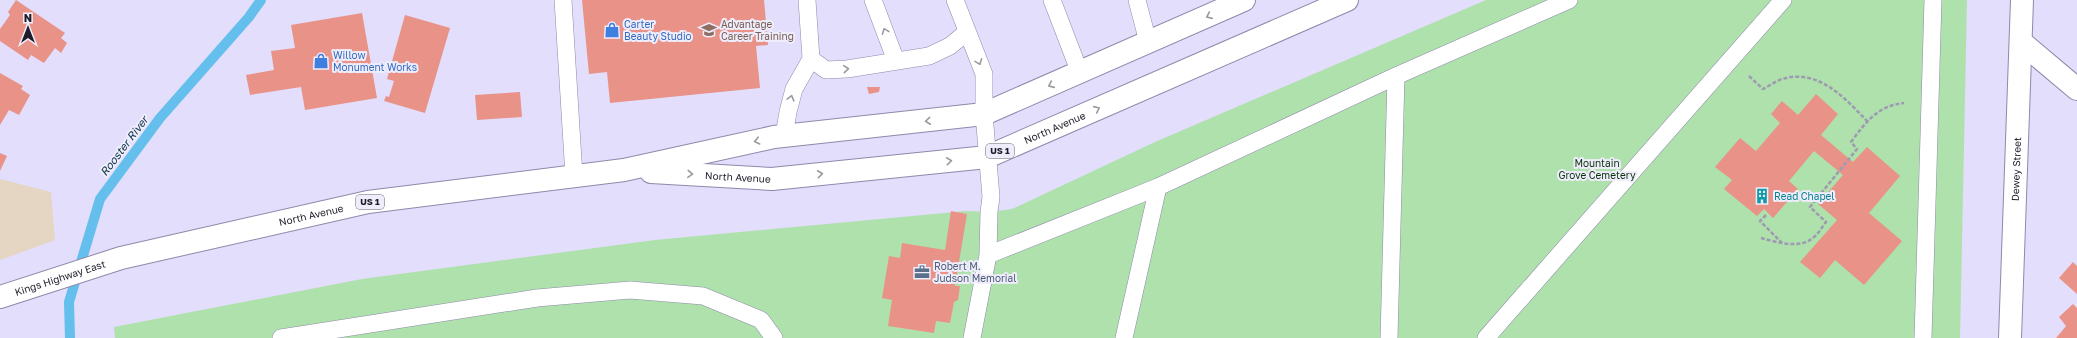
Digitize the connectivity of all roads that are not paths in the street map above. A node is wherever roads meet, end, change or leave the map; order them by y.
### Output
1 (563, 0) edge
2 (807, 0) edge
3 (873, 0) edge
4 (955, 0) edge
5 (1052, 0) edge
6 (1137, 0) edge
7 (1244, 0) edge
8 (1347, 0) edge
9 (1569, 0) edge
10 (1783, 0) edge
11 (1933, 0) edge
12 (2022, 0) edge
13 (967, 32) junction
14 (1148, 42) junction
15 (2021, 42) junction
16 (811, 59) junction
17 (896, 61) junction
18 (1080, 73) junction
19 (1396, 76) junction
20 (2077, 89) edge
21 (984, 114) junction
22 (784, 136) junction
23 (987, 157) junction
24 (624, 170) junction
25 (574, 176) junction
26 (1158, 187) junction
27 (988, 255) junction
28 (121, 258) joint
29 (0, 297) edge
30 (281, 338) edge
31 (774, 338) edge
32 (972, 338) edge
33 (1124, 338) edge
34 (1389, 338) edge
35 (1486, 338) edge
36 (1923, 338) edge
37 (2010, 338) edge

1 - 25 lane
2 - 16 lane
17 -> 3 lane
4 - 13 lane
5 - 18 lane
6 - 14 lane
7 -> 14 main road, North Avenue / US 1
23 -> 8 main road, North Avenue / US 1
9 - 19 lane
10 - 35 lane
11 - 36 lane
12 - 15 main road, Dewey Street
13 - 17 lane
13 -> 21 lane
14 - 18 main road, North Avenue / US 1
15 - 20 main road
15 - 37 main road, Dewey Street
16 -> 17 lane
22 -> 16 lane
18 -> 21 main road, North Avenue / US 1
19 - 26 lane
19 - 34 lane
21 -> 22 main road, North Avenue / US 1
21 - 23 lane
22 -> 24 main road, North Avenue / US 1
24 -> 23 main road, North Avenue / US 1
23 - 27 lane
24 - 25 main road, North Avenue / US 1
25 - 28 main road, North Avenue / US 1
26 - 27 lane
26 - 33 lane
27 - 32 lane
28 - 29 main road, Kings Highway East / US 1
30 - 31 lane

